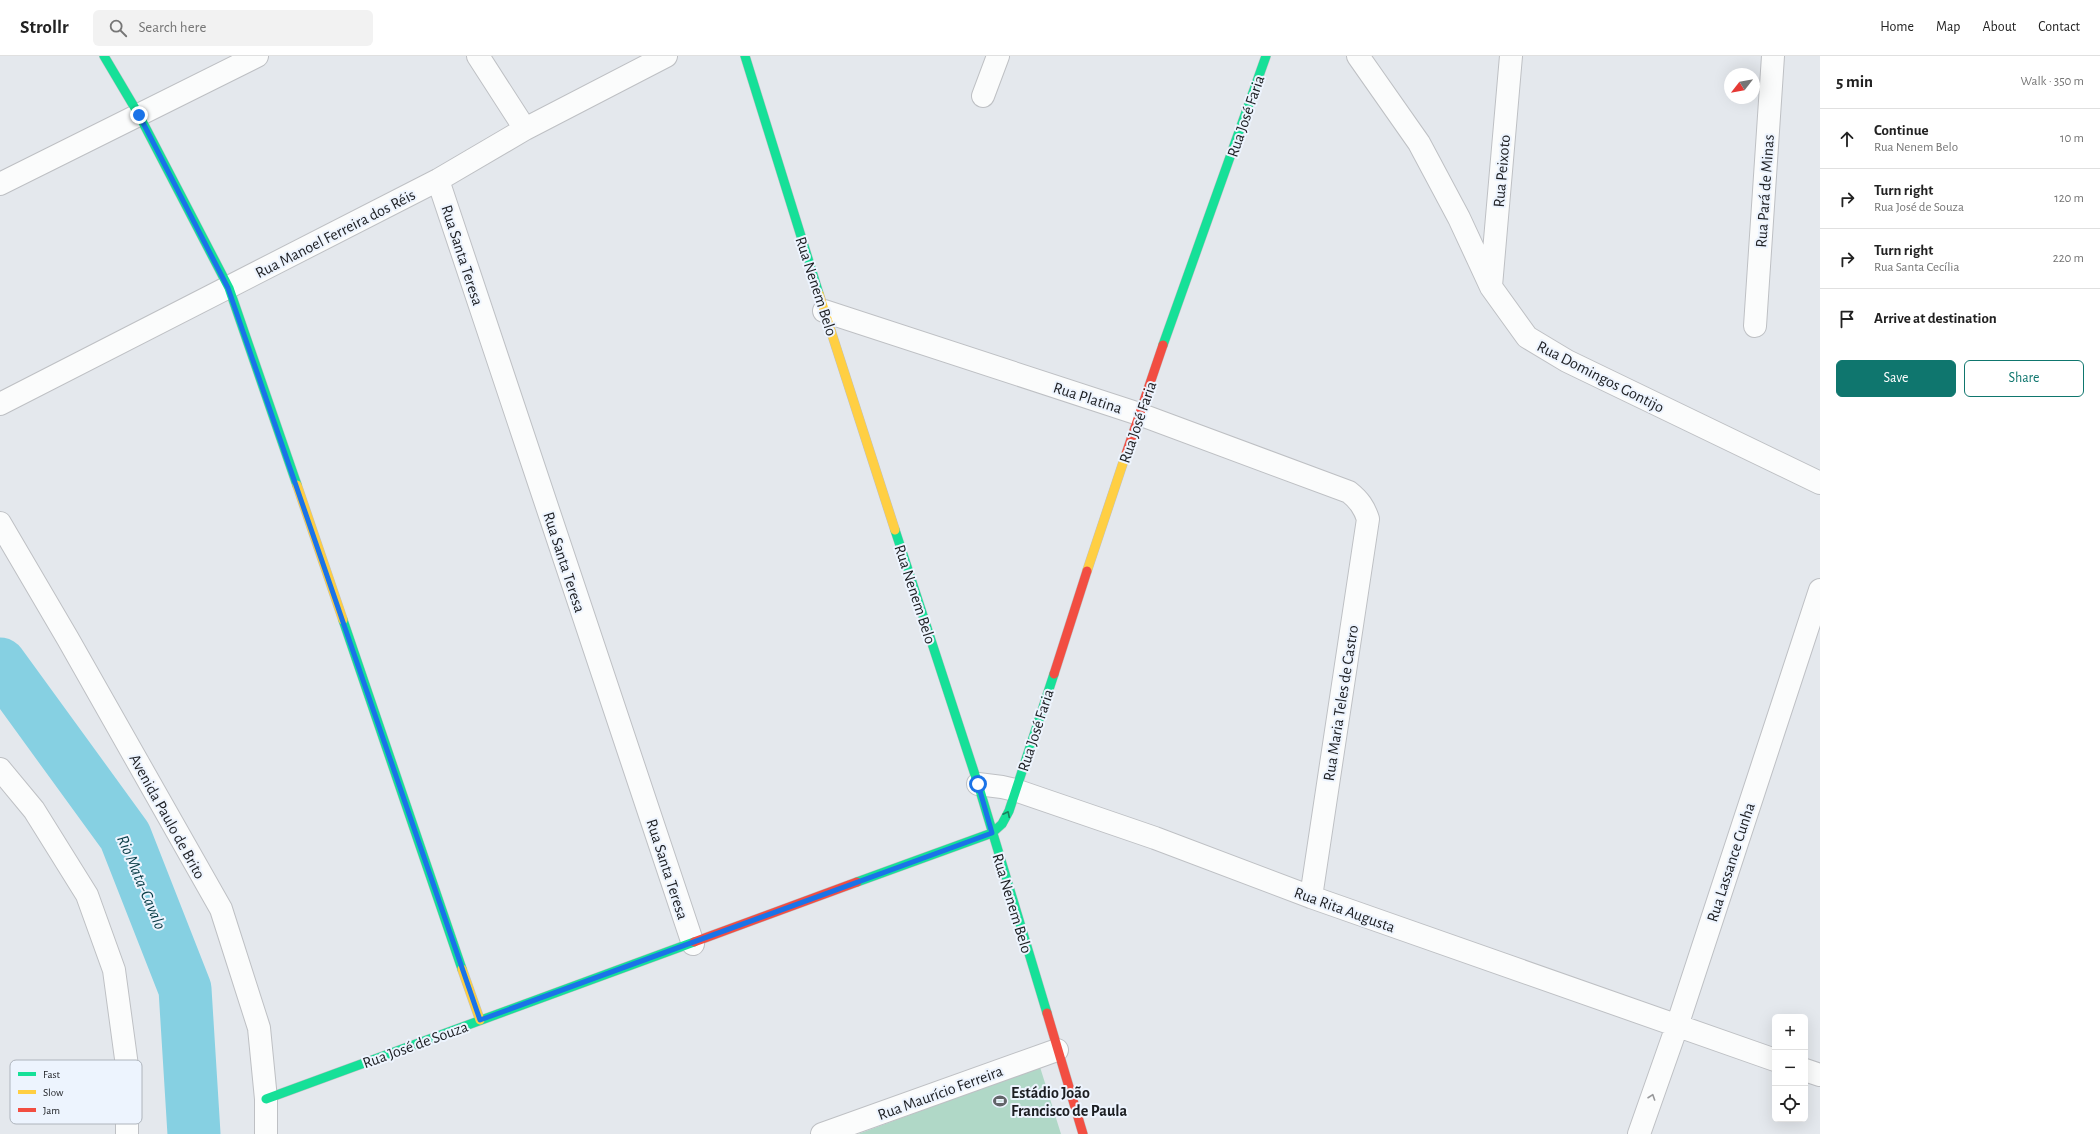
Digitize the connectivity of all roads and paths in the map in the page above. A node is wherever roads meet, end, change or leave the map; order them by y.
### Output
1 (104, 56) edge
2 (256, 56) edge
3 (478, 56) edge
4 (666, 56) edge
5 (745, 56) edge
6 (998, 56) edge
7 (1266, 56) edge
8 (1358, 56) edge
9 (1511, 56) edge
10 (1773, 56) edge
11 (983, 96) dead end
12 (139, 115) junction
13 (525, 129) junction
14 (438, 180) junction
15 (0, 184) edge
16 (1491, 287) junction
17 (228, 288) junction
18 (824, 311) junction
19 (1755, 326) dead end
20 (0, 404) edge
21 (1139, 414) junction
22 (1820, 483) edge
23 (1365, 509) joint
24 (0, 523) edge
25 (1820, 590) edge
26 (0, 769) edge
27 (978, 784) junction
28 (1015, 790) junction
29 (992, 833) junction
30 (1311, 897) junction
31 (693, 944) junction
32 (480, 1020) junction
33 (1677, 1026) junction
34 (1057, 1050) junction
35 (1772, 1059) edge
36 (126, 1060) edge
37 (1808, 1071) edge
38 (1820, 1075) edge
39 (266, 1099) junction
40 (128, 1124) edge
41 (128, 1134) edge
42 (266, 1134) edge
43 (822, 1134) edge
44 (1083, 1134) edge
45 (1639, 1134) edge

1 - 12 street
2 - 12 street
3 - 13 street
4 - 13 street, Rua Manoel Ferreira dos Réis
5 - 18 street, Rua Nenem Belo
6 - 11 street
7 - 21 street, Rua José Faria
8 - 16 street, Rua Domingos Gontijo
9 - 16 street, Rua Peixoto
10 - 19 street, Rua Pará de Minas
12 - 15 street
12 - 17 street
13 - 14 street, Rua Manoel Ferreira dos Réis
14 - 17 street, Rua Manoel Ferreira dos Réis
14 - 31 street, Rua Santa Teresa
16 - 22 street, Rua Domingos Gontijo
17 - 20 street, Rua Manoel Ferreira dos Réis
17 - 32 street
18 - 21 street, Rua Platina
18 - 27 street, Rua Nenem Belo
21 - 23 street, Rua Platina
21 - 28 street, Rua José Faria
23 - 30 street, Rua Maria Teles de Castro
24 - 39 street, Avenida Paulo de Brito
25 - 33 street, Rua Lassance Cunha
26 - 36 street
27 - 28 street, Rua Rita Augusta
27 - 29 street, Rua Nenem Belo
29 -> 28 street, Rua José Faria
28 - 30 street, Rua Rita Augusta
29 - 31 street, Rua José de Souza
29 - 34 street, Rua Nenem Belo
30 - 33 street, Rua Rita Augusta
31 - 32 street, Rua José de Souza
32 - 39 street, Rua José de Souza
33 - 35 street, Rua Rita Augusta
45 -> 33 street, Rua Lassance Cunha
34 - 43 street, Rua Maurício Ferreira
34 - 44 street, Rua Nenem Belo
37 - 38 street
39 - 42 street, Avenida Paulo de Brito
40 - 41 street

